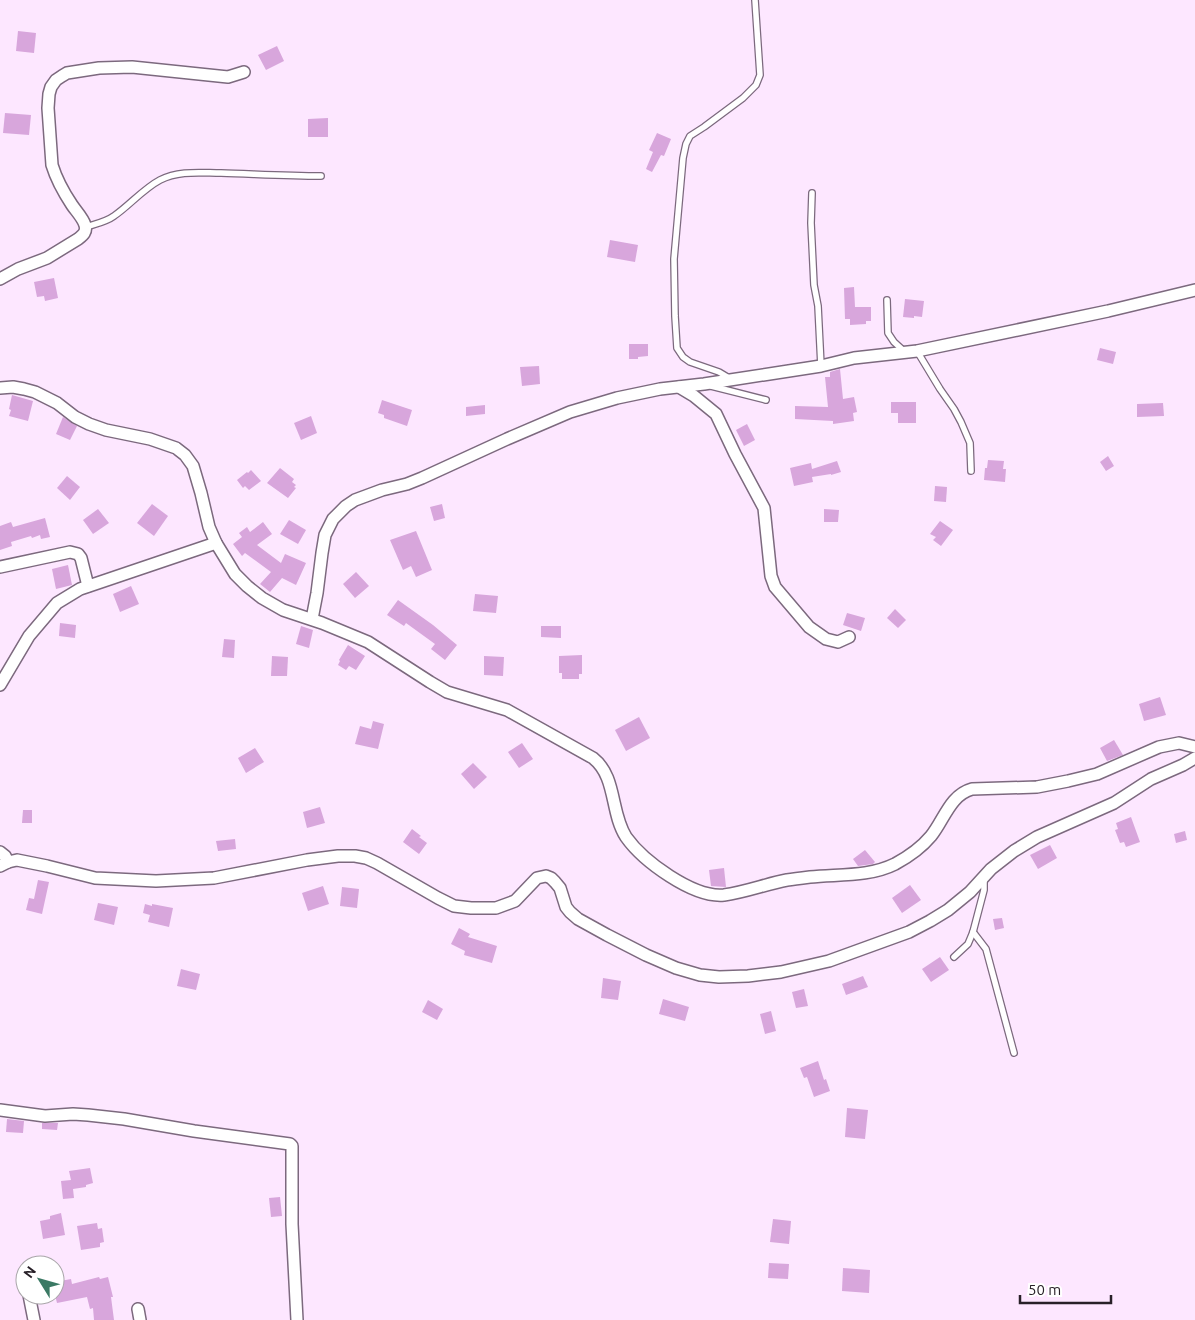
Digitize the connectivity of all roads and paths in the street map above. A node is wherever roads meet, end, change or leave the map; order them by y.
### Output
1 (756, 0) edge
2 (244, 72) dead end
3 (321, 176) dead end
4 (812, 194) dead end
5 (86, 227) junction
6 (0, 280) edge
7 (1195, 290) edge
8 (887, 300) dead end
9 (911, 352) junction
10 (821, 366) junction
11 (731, 379) junction
12 (704, 384) junction
13 (678, 387) junction
14 (0, 388) edge
15 (766, 400) dead end
16 (971, 471) dead end
17 (216, 543) junction
18 (0, 567) edge
19 (88, 586) junction
20 (312, 619) junction
21 (849, 637) dead end
22 (0, 685) edge
23 (1195, 747) edge
24 (1195, 758) edge
25 (0, 852) edge
26 (4, 864) edge
27 (985, 876) junction
28 (973, 932) junction
29 (954, 957) dead end
30 (1014, 1053) dead end
31 (0, 1110) edge
32 (31, 1305) edge
33 (34, 1320) edge
34 (297, 1320) edge

1 - 11 lane
2 - 5 street
3 - 5 lane
4 - 10 lane
5 - 6 street
7 - 9 street
8 - 9 lane
9 - 10 street
9 - 16 lane
10 - 11 street
11 - 12 street
12 - 13 street
12 - 15 lane
13 - 20 street
13 - 21 street
14 - 17 street
17 - 19 street
17 - 20 street
18 - 19 street
19 - 22 street
20 - 23 street
24 - 27 street
25 - 26 street
26 - 27 street
27 - 28 lane
28 - 29 lane
28 - 30 lane
31 - 34 street
32 - 33 street

